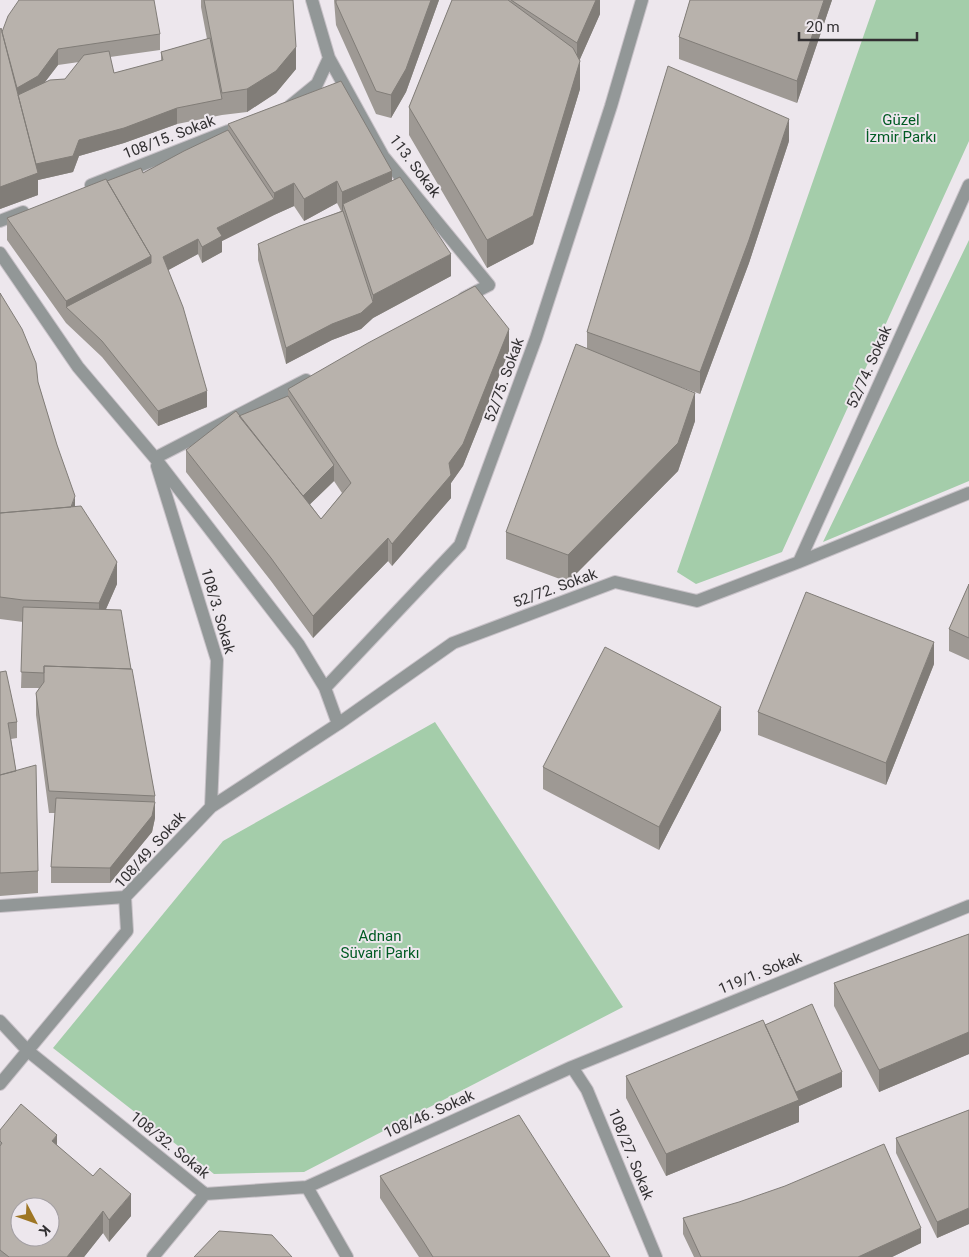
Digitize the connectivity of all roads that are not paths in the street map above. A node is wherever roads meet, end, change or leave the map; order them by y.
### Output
1 (312, 0) edge
2 (642, 0) edge
3 (329, 58) junction
4 (279, 111) edge
5 (242, 126) edge
6 (969, 185) edge
7 (84, 188) edge
8 (37, 206) edge
9 (0, 221) edge
10 (0, 253) edge
11 (454, 303) edge
12 (313, 376) edge
13 (155, 458) junction
14 (969, 493) edge
15 (799, 562) junction
16 (325, 688) junction
17 (338, 724) junction
18 (211, 807) junction
19 (125, 897) junction
20 (0, 906) edge
21 (969, 906) edge
22 (0, 1022) edge
23 (28, 1051) junction
24 (568, 1068) junction
25 (0, 1084) edge
26 (307, 1187) junction
27 (205, 1194) junction
28 (153, 1257) edge
29 (347, 1257) edge
30 (656, 1257) edge

1 - 3 street
2 - 16 street, 52/75. Sokak
3 - 4 street
3 - 11 street, 113. Sokak
5 - 7 street, 108/15. Sokak
6 - 15 street, 52/74. Sokak
8 - 9 street
10 - 13 street, 108/3. Sokak
12 - 13 street
13 - 16 street, 108/3. Sokak
13 - 18 street, 108/3. Sokak
14 - 15 street, 52/72. Sokak
15 - 17 street, 52/72. Sokak
16 - 17 street
17 - 18 street, 108/49. Sokak
18 - 19 street, 108/49. Sokak
19 - 20 street
19 - 23 street, 108/49. Sokak
21 - 24 street, 119/1. Sokak
22 - 23 street, 108/32. Sokak
23 - 25 street, 108/49. Sokak
23 - 27 street, 108/32. Sokak
24 - 26 street, 108/46. Sokak
24 - 30 street, 108/27. Sokak
26 - 27 street, 108/32. Sokak
26 - 29 street
27 - 28 street

